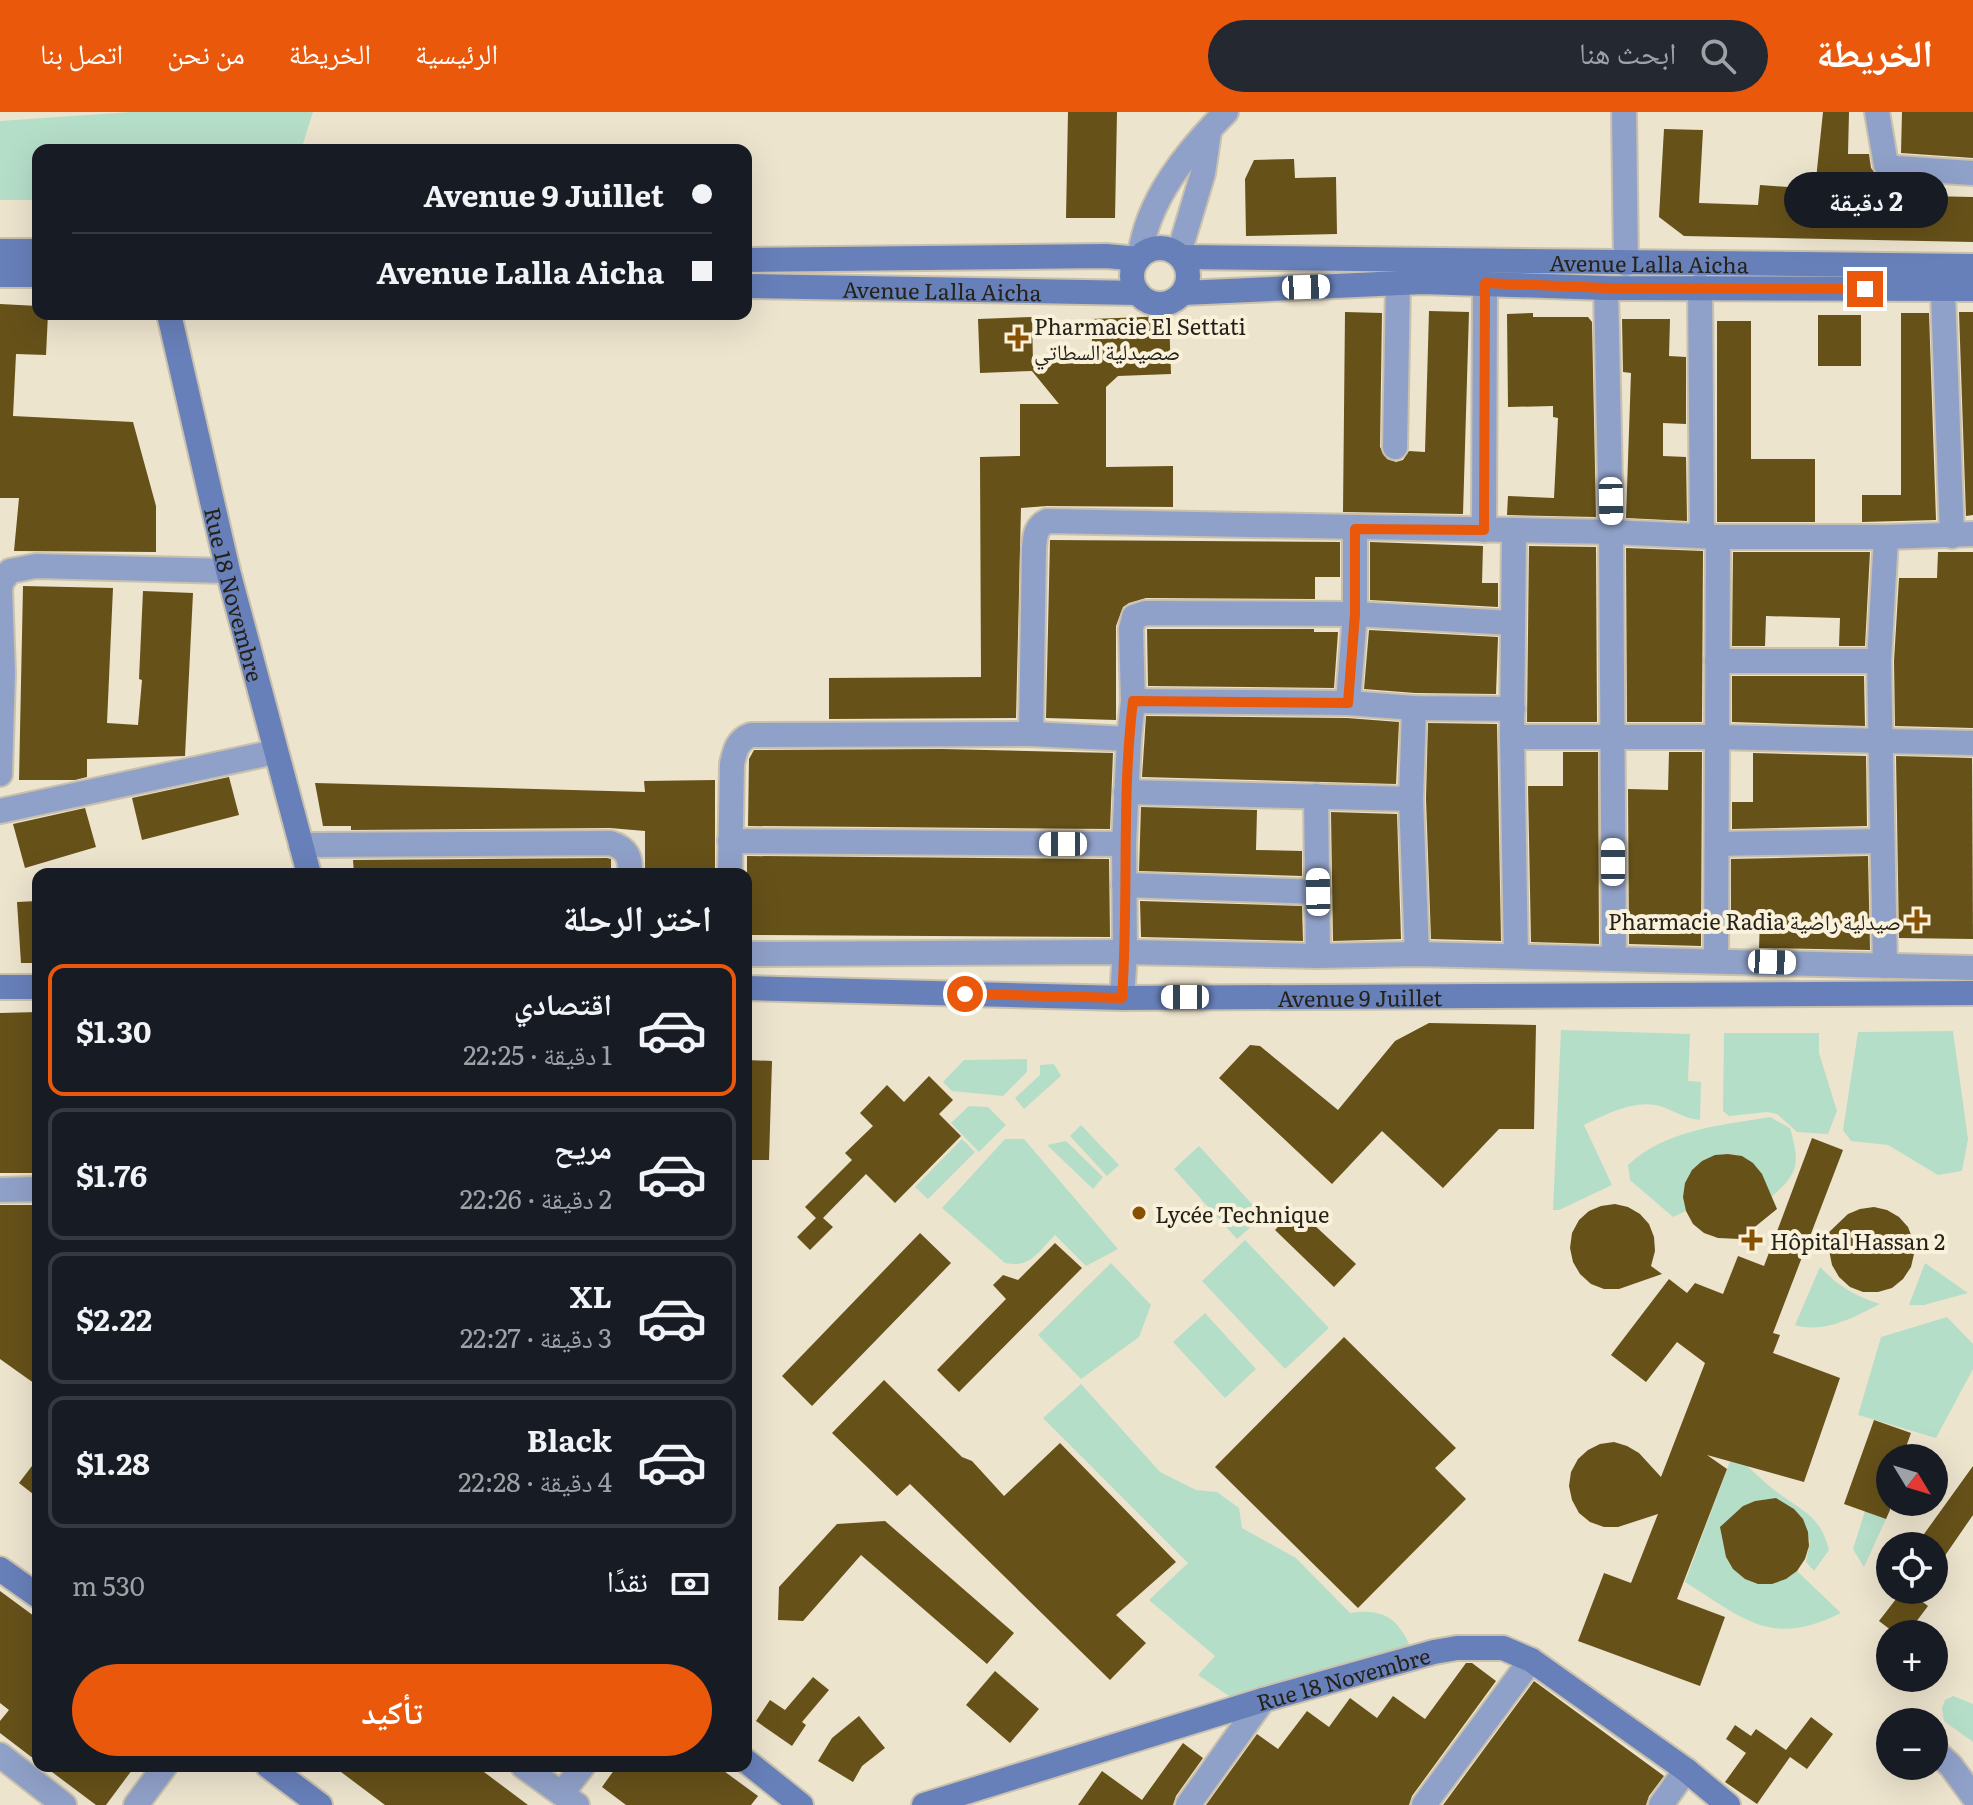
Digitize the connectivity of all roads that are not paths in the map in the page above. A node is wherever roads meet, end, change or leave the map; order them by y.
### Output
1 (1624, 112) edge
2 (1877, 112) edge
3 (1218, 120) edge
4 (1973, 173) edge
5 (0, 251) edge
6 (32, 251) edge
7 (1181, 255) junction
8 (1139, 257) junction
9 (752, 260) edge
10 (1626, 264) junction
11 (1973, 266) edge
12 (0, 275) edge
13 (32, 275) edge
14 (1942, 277) junction
15 (1398, 283) junction
16 (1485, 283) junction
17 (752, 286) edge
18 (1700, 286) junction
19 (1606, 288) junction
20 (1973, 289) edge
21 (1138, 293) junction
22 (1183, 293) junction
23 (170, 320) edge
24 (1395, 447) dead end
25 (1355, 529) junction
26 (1484, 530) junction
27 (1514, 530) junction
28 (1611, 532) junction
29 (1962, 535) edge
30 (1710, 537) junction
31 (1886, 537) junction
32 (228, 571) junction
33 (1355, 614) junction
34 (1512, 623) junction
35 (1717, 661) junction
36 (1879, 661) junction
37 (1, 673) edge
38 (1133, 701) junction
39 (1348, 703) junction
40 (1414, 708) junction
41 (1513, 709) junction
42 (1031, 734) junction
43 (1612, 736) junction
44 (1512, 737) junction
45 (1715, 737) junction
46 (1129, 739) junction
47 (1882, 741) junction
48 (1973, 743) edge
49 (275, 752) junction
50 (0, 774) edge
51 (1126, 792) junction
52 (1316, 796) junction
53 (1411, 799) junction
54 (0, 811) edge
55 (730, 841) junction
56 (1882, 841) junction
57 (1124, 844) junction
58 (1717, 844) junction
59 (301, 845) junction
60 (307, 868) edge
61 (630, 868) edge
62 (730, 868) edge
63 (1124, 885) junction
64 (1318, 892) junction
65 (1125, 952) junction
66 (752, 954) edge
67 (1417, 954) junction
68 (1318, 956) junction
69 (1516, 956) junction
70 (1614, 957) junction
71 (1716, 960) junction
72 (1885, 966) junction
73 (1973, 968) edge
74 (0, 987) edge
75 (32, 987) edge
76 (752, 988) edge
77 (1973, 993) edge
78 (1122, 998) junction
79 (32, 1189) edge
80 (0, 1190) edge
81 (0, 1569) edge
82 (32, 1592) edge
83 (1531, 1660) junction
84 (1263, 1700) junction
85 (0, 1755) edge
86 (1953, 1764) edge
87 (752, 1766) edge
88 (1686, 1770) junction
89 (161, 1772) edge
90 (276, 1772) edge
91 (532, 1772) edge
92 (581, 1772) edge
93 (1973, 1796) edge
94 (570, 1799) edge
95 (931, 1804) edge
96 (64, 1805) edge
97 (136, 1805) edge
98 (320, 1805) edge
99 (801, 1805) edge
100 (1188, 1805) edge
101 (1424, 1805) edge
102 (1661, 1805) edge
103 (1728, 1805) edge

1 - 10 street
2 - 4 street
3 - 7 street
3 - 8 street
5 - 6 street
7 - 8 street, Avenue Lalla Aicha
7 - 10 street, Avenue Lalla Aicha
7 - 22 street
8 - 9 street, Avenue Lalla Aicha
8 - 21 street
10 - 14 street, Avenue Lalla Aicha
11 - 14 street, Avenue Lalla Aicha
12 - 13 street
14 - 18 street, Avenue Lalla Aicha
14 - 20 street, Avenue Lalla Aicha
14 - 29 street
15 - 16 street, Avenue Lalla Aicha
15 - 22 street, Avenue Lalla Aicha
15 - 24 street
16 - 19 street, Avenue Lalla Aicha
16 - 26 street
17 - 21 street, Avenue Lalla Aicha
18 - 19 street, Avenue Lalla Aicha
18 - 30 street
19 - 28 street
21 - 22 street, Avenue Lalla Aicha
23 - 32 street, Rue 18 Novembre
25 - 26 street
25 - 33 street
25 - 42 street
26 - 27 street
27 - 28 street
27 - 34 street
28 - 30 street
28 - 43 street
29 - 31 street
30 - 31 street
30 - 35 street
31 - 36 street
32 - 37 street
32 - 49 street, Rue 18 Novembre
33 - 34 street
33 - 38 street
33 - 39 street
34 - 41 street
35 - 36 street
35 - 45 street
36 - 47 street
37 - 50 street
38 - 39 street
38 - 46 street
39 - 40 street
40 - 41 street
40 - 53 street
41 - 44 street
42 - 46 street
42 - 55 street
43 - 44 street
43 - 45 street
43 - 70 street
44 - 69 street
45 - 47 street
45 - 58 street
46 - 51 street
47 - 48 street
47 - 56 street
49 - 54 street
49 - 59 street, Rue 18 Novembre
51 - 52 street
51 - 57 street
52 - 53 street
52 - 64 street
53 - 67 street
55 - 57 street
55 - 62 street
56 - 58 street
56 - 72 street
57 - 63 street
58 - 71 street
59 - 60 street, Rue 18 Novembre
59 - 61 street
63 - 64 street
63 - 65 street
64 - 68 street
65 - 66 street
65 - 68 street
65 - 78 street
67 - 68 street
67 - 69 street
69 - 70 street
70 - 71 street
71 - 72 street
72 - 73 street
74 - 75 street
76 - 78 street, Avenue 9 Juillet
77 - 78 street, Avenue 9 Juillet
79 - 80 street
81 - 82 street
83 - 84 street, Rue 18 Novembre
83 - 88 street, Rue 18 Novembre
83 - 101 street
84 - 95 street, Rue 18 Novembre
84 - 100 street
85 - 96 street
86 - 93 street
87 - 99 street
88 - 102 street
88 - 103 street, Rue 18 Novembre
89 - 97 street
90 - 98 street
91 - 94 street
92 - 94 street

